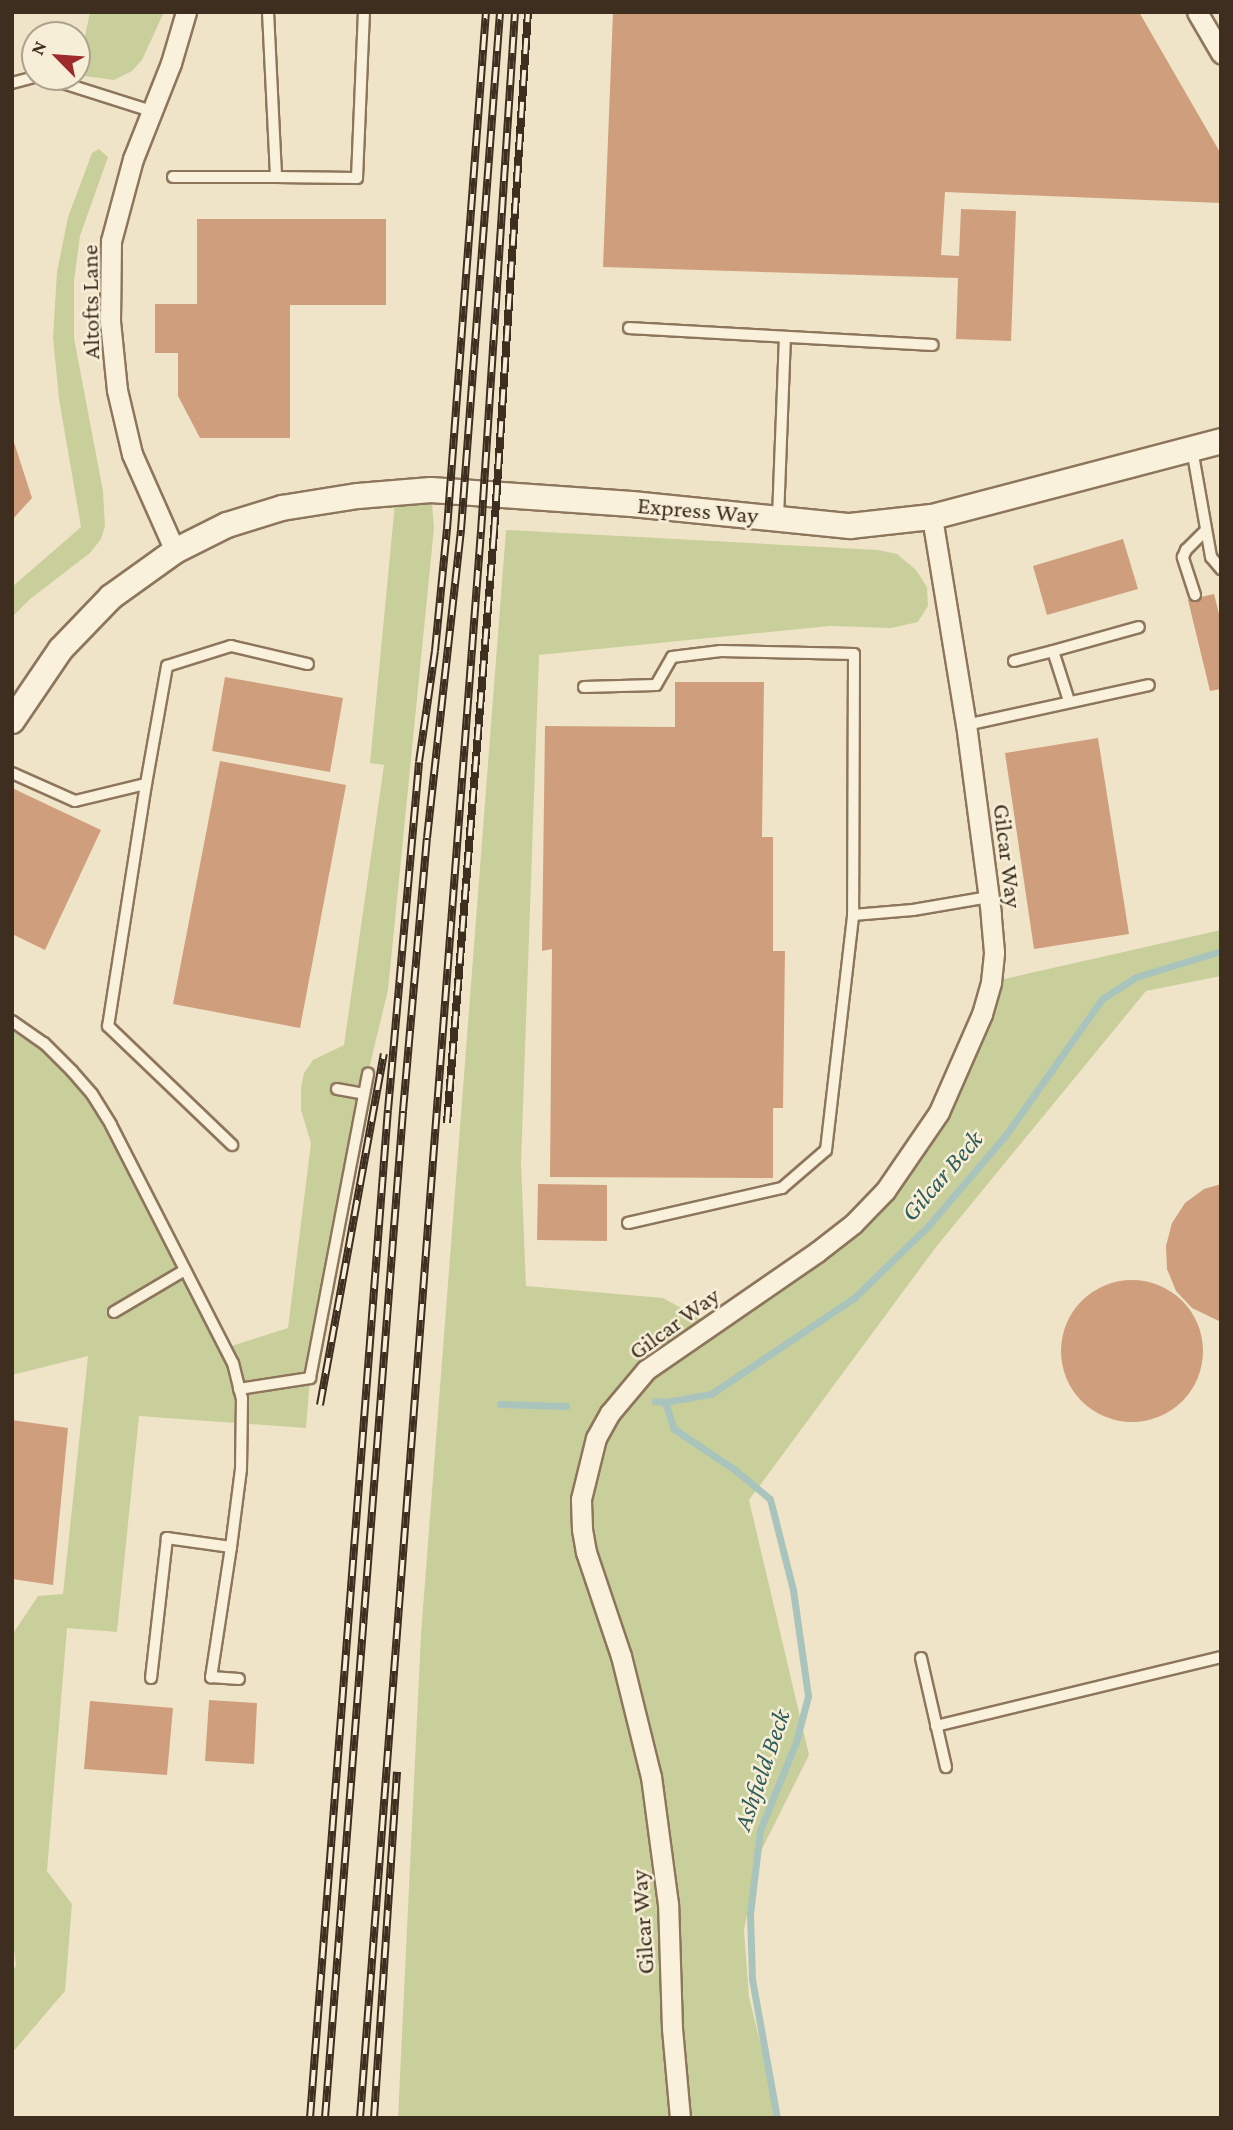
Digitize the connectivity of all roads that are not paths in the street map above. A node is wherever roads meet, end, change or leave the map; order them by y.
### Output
1 (186, 12) edge
2 (268, 12) edge
3 (364, 12) edge
4 (1197, 12) edge
5 (1214, 28) edge
6 (1221, 53) edge
7 (88, 91) edge
8 (150, 111) junction
9 (173, 177) dead end
10 (276, 177) junction
11 (629, 328) dead end
12 (785, 337) junction
13 (933, 345) dead end
14 (1221, 441) edge
15 (1192, 449) junction
16 (932, 517) junction
17 (778, 518) junction
18 (1206, 530) junction
19 (175, 551) junction
20 (1221, 569) edge
21 (1195, 595) dead end
22 (1139, 627) dead end
23 (1053, 651) junction
24 (1014, 660) dead end
25 (309, 664) dead end
26 (1149, 685) dead end
27 (584, 687) dead end
28 (1069, 701) junction
29 (12, 722) edge
30 (966, 725) junction
31 (12, 773) edge
32 (146, 784) junction
33 (989, 897) junction
34 (853, 915) junction
35 (12, 1021) edge
36 (368, 1073) dead end
37 (337, 1089) dead end
38 (364, 1094) junction
39 (232, 1145) dead end
40 (628, 1223) dead end
41 (185, 1270) junction
42 (114, 1312) dead end
43 (239, 1389) junction
44 (231, 1547) junction
45 (1221, 1657) edge
46 (921, 1658) dead end
47 (150, 1678) dead end
48 (239, 1679) dead end
49 (936, 1726) junction
50 (946, 1768) dead end
51 (680, 2118) edge

1 - 8 street, Altofts Lane
2 - 10 lane
3 - 10 lane
4 - 5 street
5 - 6 street
7 - 8 lane
8 - 19 street, Altofts Lane
9 - 10 lane
11 - 12 lane
12 - 13 lane
12 - 17 lane
14 - 15 street, Express Way
15 - 16 street, Express Way
15 - 18 lane
16 - 17 street, Express Way
16 - 30 street, Gilcar Way
17 - 19 street, Express Way
18 - 20 lane
18 - 21 lane
19 - 29 street, Express Way
22 - 23 lane
23 - 24 lane
23 - 28 lane
25 - 32 lane
26 - 28 lane
27 - 34 lane
28 - 30 lane
30 - 33 street, Gilcar Way
31 - 32 lane
32 - 39 lane
33 - 34 lane
33 - 51 street, Gilcar Way
34 - 40 lane
35 - 41 lane
36 - 38 lane
37 - 38 lane
38 - 43 lane
41 - 42 lane
41 - 43 lane
43 - 44 lane
44 - 47 lane
44 - 48 lane
45 - 49 lane
46 - 49 lane
49 - 50 lane

